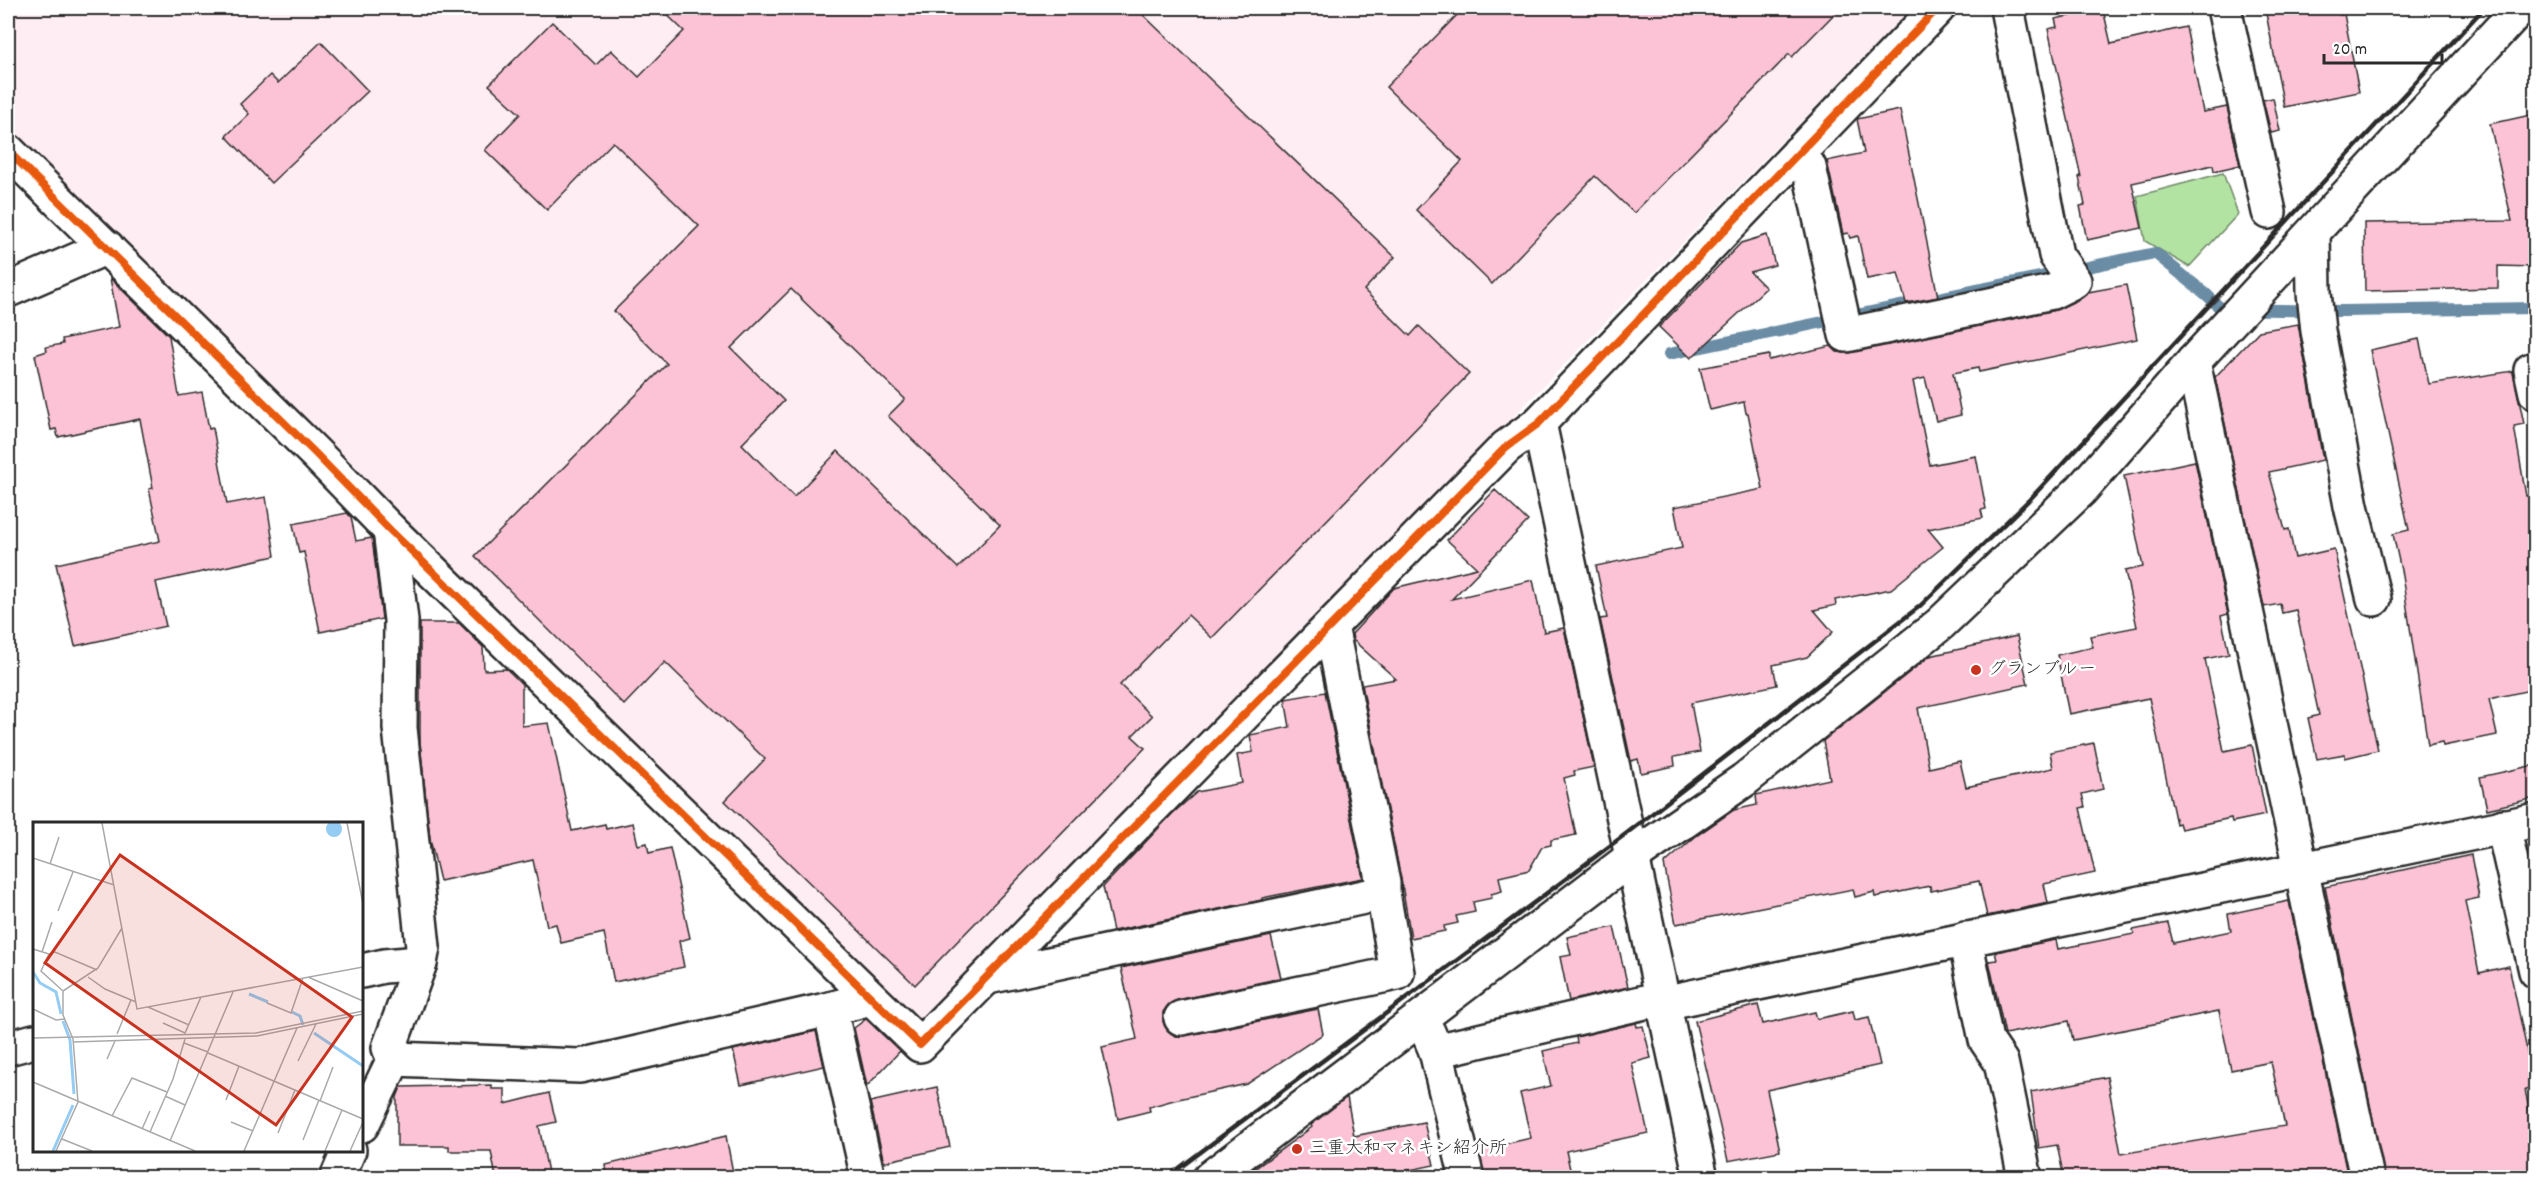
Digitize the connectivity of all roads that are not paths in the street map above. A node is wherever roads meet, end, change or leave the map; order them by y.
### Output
1 (1938, 8) edge
2 (2007, 8) edge
3 (2224, 8) edge
4 (2520, 8) edge
5 (8, 151) edge
6 (1799, 152) junction
7 (2269, 212) dead end
8 (2313, 233) junction
9 (107, 247) junction
10 (8, 290) edge
11 (2193, 362) junction
12 (1539, 423) junction
13 (390, 530) junction
14 (2374, 599) dead end
15 (1331, 626) junction
16 (2535, 820) edge
17 (2503, 826) junction
18 (1631, 858) junction
19 (2302, 869) junction
20 (1383, 893) junction
21 (1965, 939) junction
22 (420, 963) junction
23 (363, 970) edge
24 (2535, 971) edge
25 (988, 977) junction
26 (870, 998) junction
27 (1663, 1000) junction
28 (830, 1010) junction
29 (1181, 1018) dead end
30 (1422, 1018) junction
31 (33, 1041) edge
32 (8, 1048) edge
33 (1436, 1051) junction
34 (394, 1059) junction
35 (363, 1123) edge
36 (348, 1152) edge
37 (337, 1178) edge
38 (868, 1178) edge
39 (1210, 1178) edge
40 (1467, 1178) edge
41 (1701, 1178) edge
42 (2025, 1178) edge
43 (2367, 1178) edge

1 - 6 street
2 - 6 street
3 - 7 street
4 - 8 street
5 - 9 street
6 - 12 street
8 - 11 street
8 - 14 street
9 - 10 street
9 - 13 street
11 - 18 street
11 - 19 street
12 - 15 street
12 - 18 street
13 - 22 street
13 - 26 street
15 - 20 street
15 - 25 street
16 - 17 street
17 - 19 street
17 - 24 street
18 - 27 street
18 - 30 street
19 - 21 street
19 - 43 street
20 - 25 street
20 - 29 street
21 - 27 street
21 - 42 street
22 - 23 street
22 - 34 street
25 - 26 street
26 - 28 street
27 - 33 street
27 - 41 street
28 - 34 street
28 - 38 street
30 - 33 street
30 - 39 street
31 - 32 street
33 - 40 street
34 - 35 street
36 - 37 street

